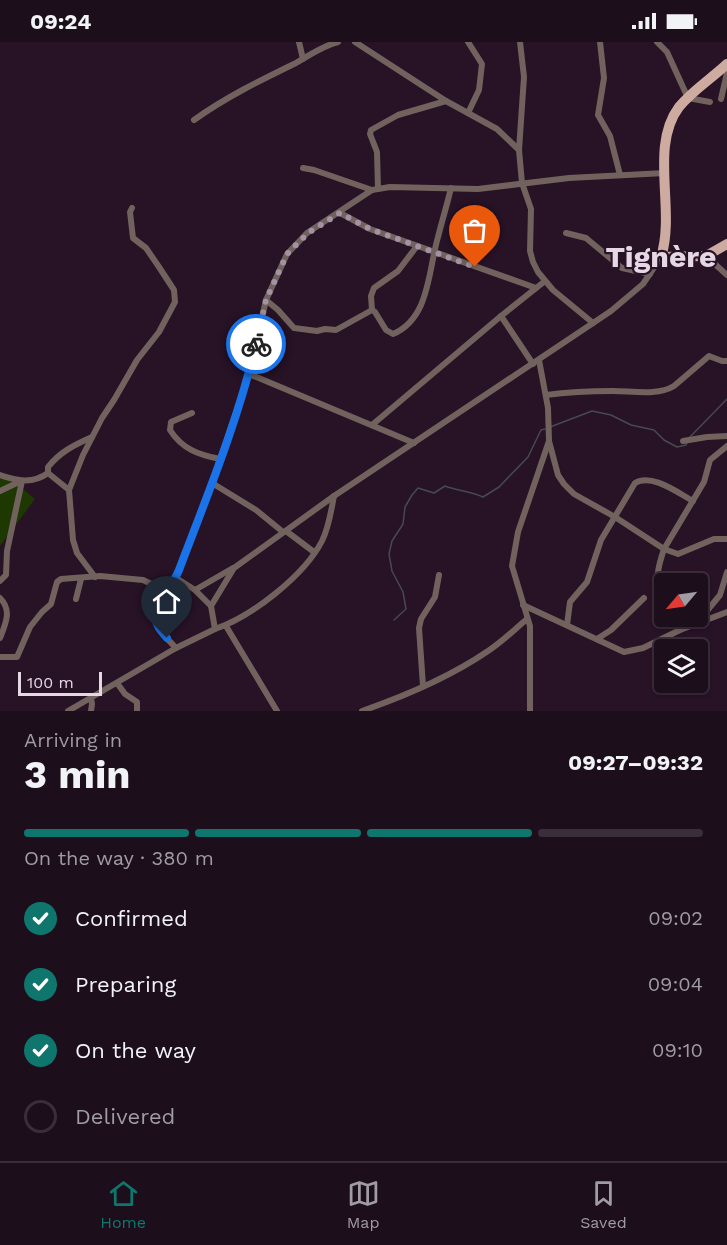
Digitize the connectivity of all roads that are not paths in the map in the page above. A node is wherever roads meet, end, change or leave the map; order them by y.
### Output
1 (299, 42) edge
2 (338, 42) edge
3 (355, 42) edge
4 (369, 42) edge
5 (468, 42) edge
6 (520, 42) edge
7 (600, 42) edge
8 (657, 42) edge
9 (362, 46) junction
10 (303, 59) junction
11 (727, 64) edge
12 (727, 73) edge
13 (688, 98) junction
14 (721, 99) dead end
15 (446, 101) junction
16 (710, 102) dead end
17 (468, 113) junction
18 (194, 120) dead end
19 (519, 150) junction
20 (303, 168) dead end
21 (665, 173) junction
22 (620, 175) junction
23 (522, 183) junction
24 (451, 188) junction
25 (375, 189) junction
26 (132, 208) dead end
27 (340, 213) junction
28 (566, 233) dead end
29 (727, 244) edge
30 (417, 246) junction
31 (435, 253) junction
32 (706, 256) junction
33 (661, 257) junction
34 (650, 274) junction
35 (727, 275) edge
36 (546, 281) junction
37 (536, 288) junction
38 (266, 300) junction
39 (372, 309) junction
40 (501, 315) junction
41 (593, 323) junction
42 (727, 361) edge
43 (536, 362) junction
44 (249, 374) junction
45 (546, 395) junction
46 (192, 413) dead end
47 (372, 425) junction
48 (727, 436) edge
49 (92, 437) junction
50 (549, 441) junction
51 (683, 441) dead end
52 (414, 443) junction
53 (727, 446) edge
54 (220, 459) junction
55 (48, 473) junction
56 (0, 475) edge
57 (22, 481) junction
58 (212, 483) junction
59 (69, 490) junction
60 (0, 491) edge
61 (334, 496) junction
62 (693, 501) junction
63 (615, 517) junction
64 (284, 532) junction
65 (727, 539) edge
66 (664, 549) junction
67 (314, 552) junction
68 (234, 567) junction
69 (727, 572) edge
70 (657, 573) edge
71 (440, 575) dead end
72 (95, 577) junction
73 (176, 578) junction
74 (81, 579) junction
75 (0, 580) edge
76 (195, 591) junction
77 (168, 592) junction
78 (0, 598) edge
79 (644, 598) dead end
80 (76, 599) dead end
81 (523, 605) junction
82 (211, 606) junction
83 (708, 610) edge
84 (727, 612) edge
85 (527, 619) junction
86 (708, 620) edge
87 (567, 625) junction
88 (226, 626) junction
89 (688, 627) edge
90 (215, 629) junction
91 (680, 630) joint
92 (0, 638) edge
93 (597, 639) junction
94 (176, 648) junction
95 (0, 657) edge
96 (117, 683) junction
97 (423, 686) junction
98 (91, 698) junction
99 (68, 711) edge
100 (91, 711) edge
101 (137, 711) edge
102 (277, 711) edge
103 (362, 711) edge
104 (530, 711) edge

1 - 10 street
2 - 10 street
3 - 9 street
4 - 9 street
5 - 17 street
6 - 19 street
7 - 22 street
8 - 13 street
9 - 15 street
10 - 18 street
11 - 13 main road
12 - 14 street
13 - 16 street
13 - 21 main road
15 - 17 street
15 - 25 street
17 - 19 street
19 - 23 street
20 - 25 street
21 - 22 street
21 - 33 main road
22 - 23 street
23 - 24 street
23 - 36 street
24 - 25 street
24 - 31 street
25 - 27 street
26 - 49 street
27 - 30 street
27 - 38 street
28 - 34 street
29 - 32 main road
30 - 31 street
30 - 39 street
31 - 37 street
31 - 39 street
32 - 33 main road
32 - 35 street
33 - 34 street
34 - 41 street
36 - 37 street
36 - 41 street
37 - 40 street
38 - 39 street
38 - 44 street
40 - 43 street
40 - 47 street
41 - 43 street
42 - 45 street
43 - 45 street
43 - 52 street
44 - 47 street
44 - 54 street
45 - 50 street
46 - 54 street
47 - 52 street
48 - 51 street
49 - 55 street
49 - 59 street
50 - 63 street
50 - 81 street
52 - 61 street
53 - 62 street
54 - 58 street
55 - 57 street
55 - 59 street
56 - 57 street
57 - 60 street
57 - 75 street
58 - 64 street
58 - 73 street
59 - 72 street
61 - 64 street
61 - 67 street
62 - 63 street
62 - 66 street
63 - 66 street
63 - 87 street
64 - 67 street
64 - 68 street
65 - 66 street
66 - 70 street
67 - 88 street
68 - 76 street
68 - 82 street
69 - 83 street
71 - 97 street
72 - 74 street
72 - 77 street
73 - 76 street
73 - 77 street
74 - 80 street
74 - 95 street
76 - 82 street
77 - 94 street
78 - 92 street
79 - 93 street
81 - 85 street
81 - 87 street
82 - 90 street
84 - 86 street
85 - 97 street
85 - 104 street
87 - 93 street
88 - 90 street
88 - 102 street
89 - 91 street
90 - 94 street
91 - 93 street
94 - 96 street
96 - 98 street
96 - 101 street
97 - 103 street
98 - 99 street
98 - 100 street

